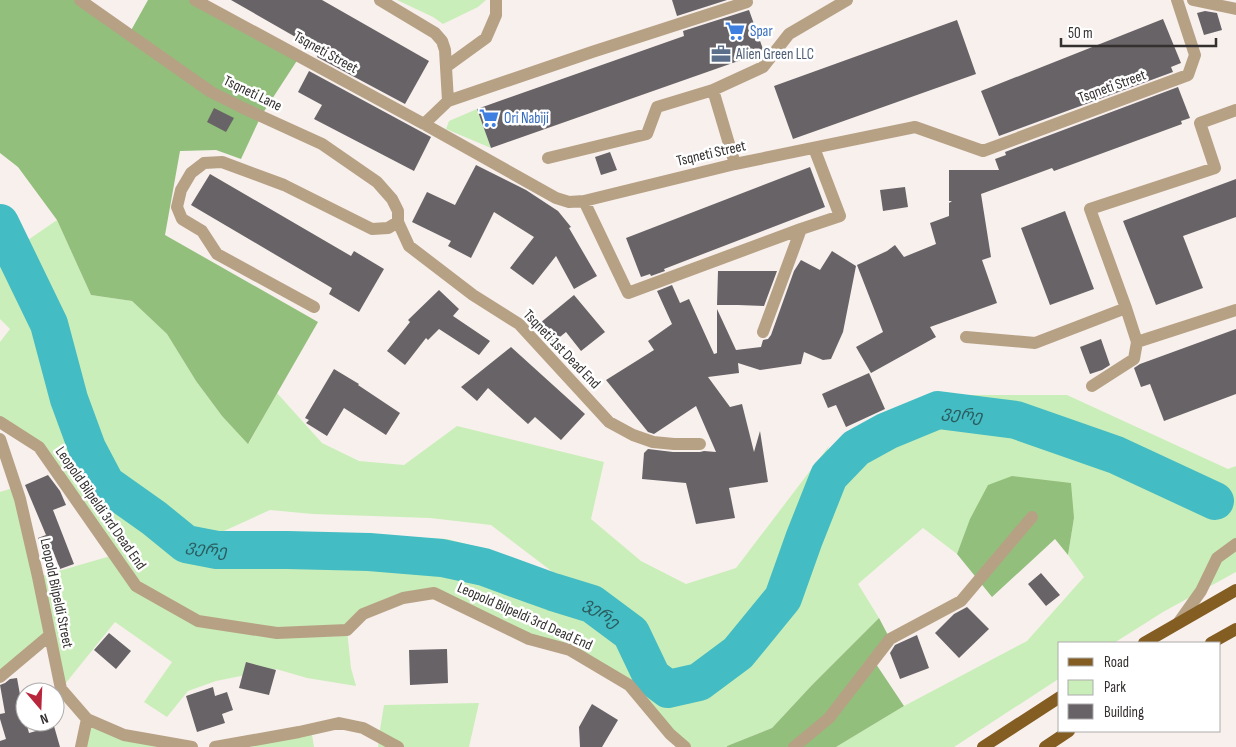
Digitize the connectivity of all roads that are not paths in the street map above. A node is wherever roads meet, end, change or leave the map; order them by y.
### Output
1 (80, 0) edge
2 (195, 0) edge
3 (380, 0) edge
4 (496, 0) edge
5 (847, 0) edge
6 (1176, 0) edge
7 (1193, 0) edge
8 (747, 2) dead end
9 (1236, 9) edge
10 (446, 68) junction
11 (713, 90) junction
12 (448, 102) junction
13 (1236, 110) edge
14 (424, 124) junction
15 (814, 148) junction
16 (548, 158) dead end
17 (734, 164) junction
18 (584, 201) junction
19 (398, 222) junction
20 (801, 229) junction
21 (314, 307) dead end
22 (1126, 308) junction
23 (1236, 310) edge
24 (763, 332) dead end
25 (966, 337) dead end
26 (1137, 342) junction
27 (1092, 386) dead end
28 (0, 422) edge
29 (0, 438) edge
30 (700, 444) dead end
31 (1032, 517) dead end
32 (1236, 544) edge
33 (1236, 590) edge
34 (1179, 622) junction
35 (1236, 629) edge
36 (50, 636) junction
37 (1146, 642) edge
38 (1213, 642) edge
39 (0, 677) edge
40 (1058, 698) edge
41 (87, 719) junction
42 (1068, 732) edge
43 (81, 747) edge
44 (192, 747) edge
45 (215, 747) edge
46 (398, 747) edge
47 (685, 747) edge
48 (794, 747) edge
49 (983, 747) edge
50 (1045, 747) edge

1 - 19 street, Tsqneti Lane
2 - 14 street, Tsqneti Street
3 - 10 street
4 - 10 street
5 - 11 street
6 - 15 street, Tsqneti Street
7 - 9 street
8 - 12 street
10 - 12 street
11 - 16 street
11 - 17 street
12 - 14 street
13 - 22 street
14 - 18 street, Tsqneti Street
15 - 17 street, Tsqneti Street
15 - 20 street
17 - 18 street, Tsqneti Street
18 - 20 street
19 - 21 street
19 - 30 street, Tsqneti 1st Dead End
20 - 24 street
22 - 25 street
22 - 26 street
23 - 26 street
26 - 27 street
28 - 47 street, Leopold Bilpeldi 3rd Dead End
29 - 36 street, Leopold Bilpeldi Street
31 - 48 street
32 - 34 street
33 - 34 main road
34 - 37 main road
35 - 38 main road
36 - 39 street
36 - 41 street, Leopold Bilpeldi Street
40 - 49 main road
41 - 43 street
41 - 44 street
42 - 50 main road
45 - 46 street

